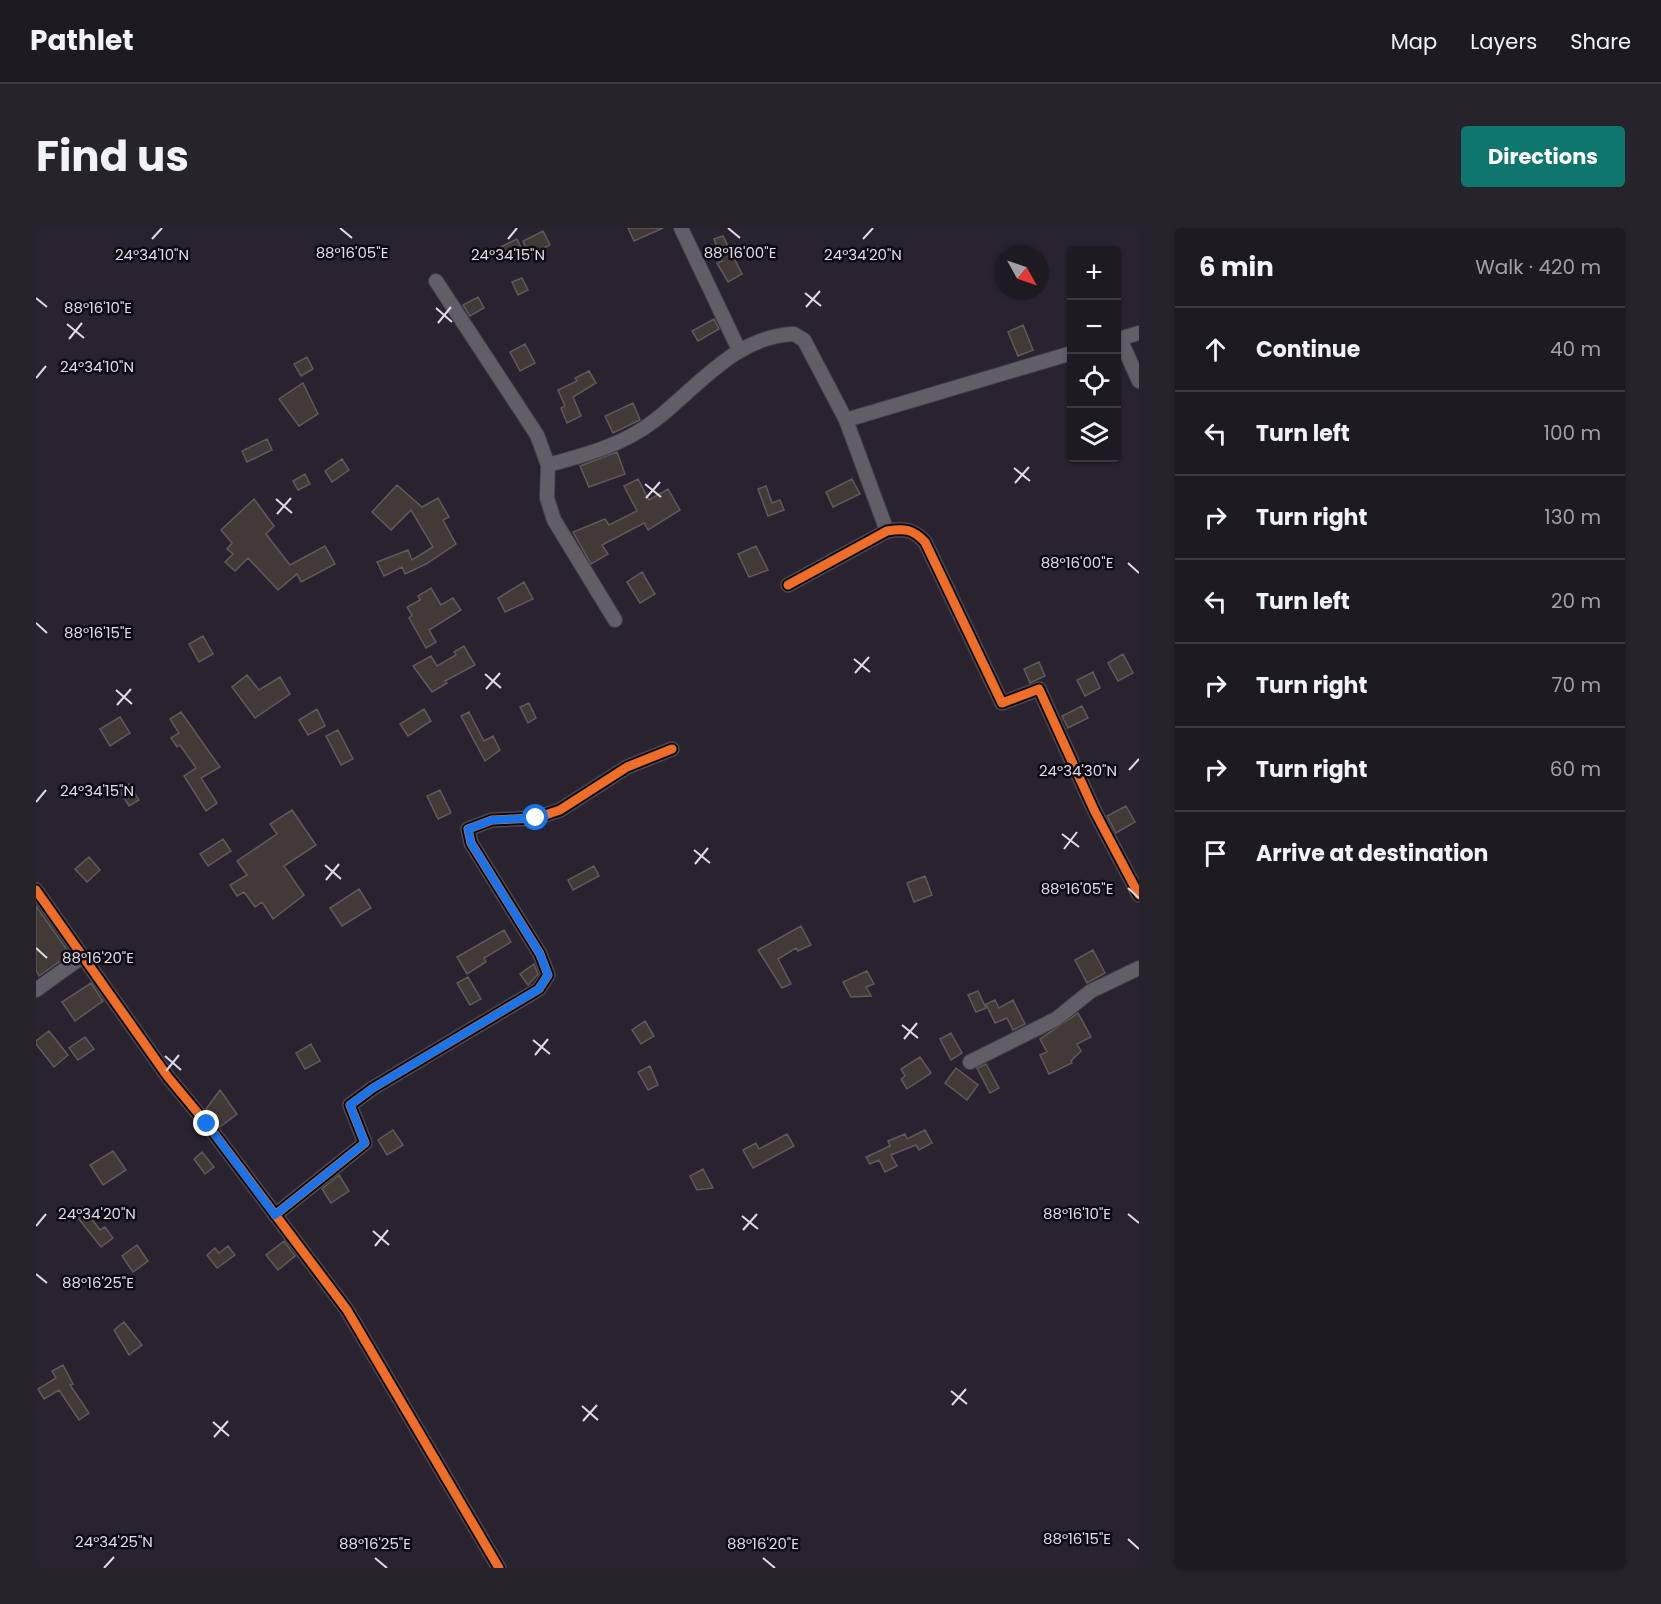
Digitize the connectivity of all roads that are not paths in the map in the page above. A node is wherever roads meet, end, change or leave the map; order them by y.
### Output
1 (681, 228) edge
2 (436, 281) dead end
3 (1139, 333) edge
4 (1121, 338) edge
5 (1121, 345) edge
6 (739, 350) junction
7 (1068, 354) edge
8 (1139, 381) edge
9 (846, 420) junction
10 (549, 465) junction
11 (887, 531) junction
12 (788, 585) dead end
13 (615, 620) dead end
14 (672, 749) dead end
15 (36, 891) edge
16 (1139, 895) edge
17 (83, 956) junction
18 (1139, 968) edge
19 (36, 990) edge
20 (970, 1062) dead end
21 (275, 1215) junction
22 (500, 1568) edge

1 - 6 street
2 - 10 street
3 - 4 street
5 - 8 street
6 - 9 street
6 - 10 street
7 - 9 street
9 - 11 street
10 - 13 street
11 - 12 street
11 - 16 street
14 - 21 street
15 - 17 street
17 - 19 street
17 - 21 street
18 - 20 street
21 - 22 street

